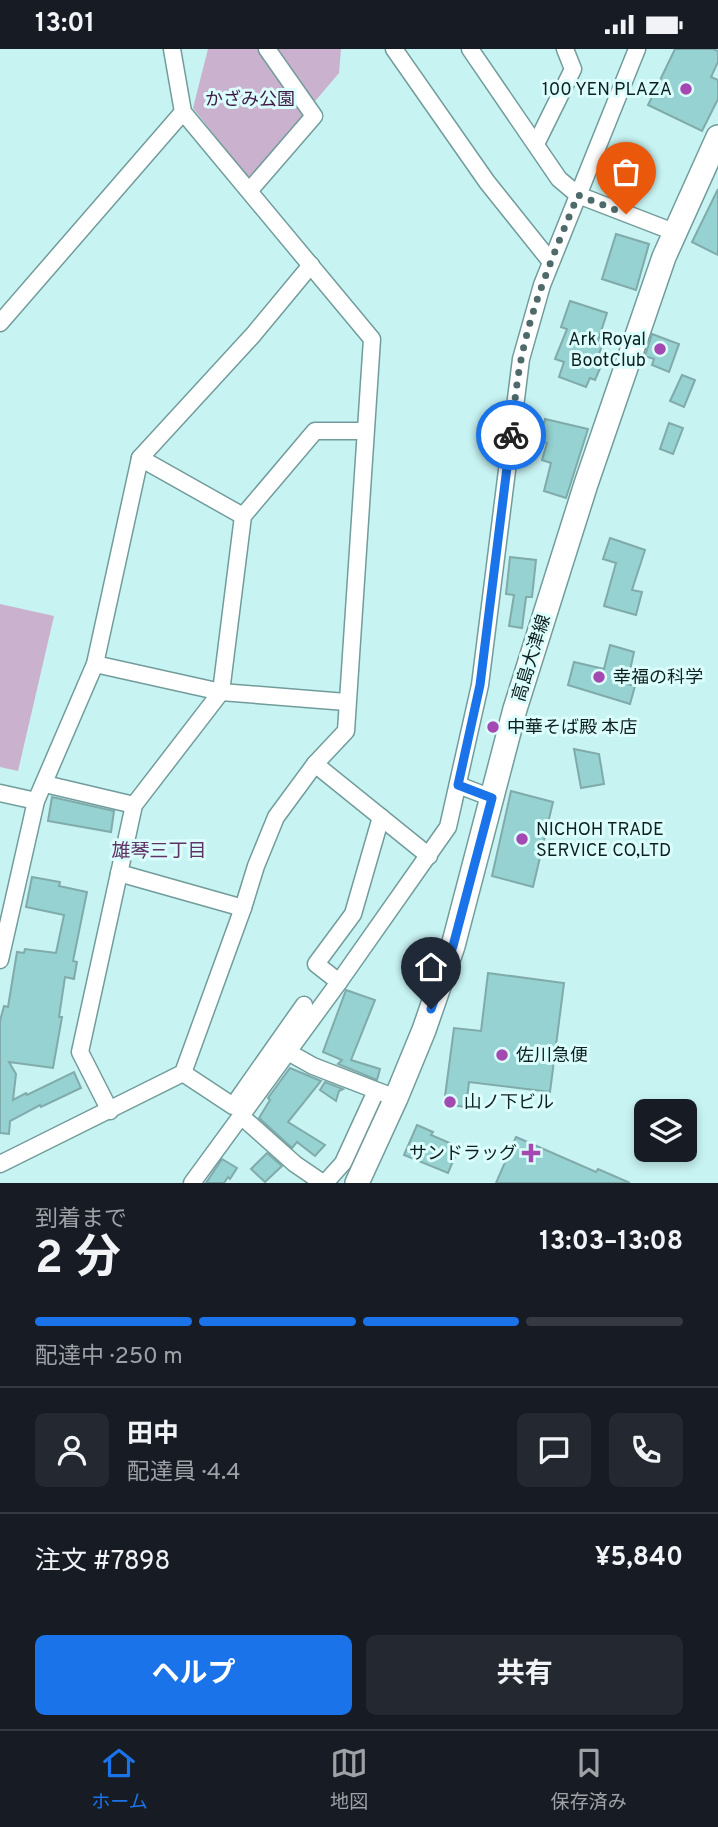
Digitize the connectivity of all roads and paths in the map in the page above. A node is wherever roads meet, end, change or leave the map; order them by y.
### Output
1 (172, 49) edge
2 (267, 49) edge
3 (394, 49) edge
4 (470, 49) edge
5 (565, 49) edge
6 (637, 49) edge
7 (183, 112) junction
8 (718, 137) edge
9 (536, 144) junction
10 (250, 190) junction
11 (578, 195) junction
12 (674, 232) junction
13 (551, 262) junction
14 (310, 265) junction
15 (0, 323) edge
16 (365, 431) junction
17 (140, 458) junction
18 (243, 516) junction
19 (95, 664) junction
20 (221, 692) junction
21 (346, 702) junction
22 (315, 764) junction
23 (45, 783) junction
24 (458, 785) junction
25 (0, 793) edge
26 (492, 798) junction
27 (36, 801) junction
28 (134, 805) junction
29 (381, 817) junction
30 (429, 856) junction
31 (119, 873) junction
32 (243, 908) junction
33 (0, 960) edge
34 (339, 982) junction
35 (304, 1005) dead end
36 (288, 1052) junction
37 (183, 1073) junction
38 (386, 1095) junction
39 (243, 1106) junction
40 (110, 1111) junction
41 (0, 1164) edge
42 (329, 1180) edge
43 (357, 1182) edge
44 (191, 1183) edge

1 - 7 street
2 - 10 street
3 - 13 street
4 - 9 street
5 - 9 street
6 - 11 street
7 - 10 street
7 - 15 street
8 - 12 main road, 高島大津線
9 - 11 street
10 - 14 street
11 - 12 street
11 - 13 street
12 - 26 main road, 高島大津線
13 - 24 street
14 - 16 street
14 - 17 street
16 - 18 street
16 - 21 street
17 - 18 street
17 - 19 street
18 - 20 street
19 - 20 street
19 - 23 street
20 - 21 street
20 - 28 street
21 - 22 street
22 - 29 street
22 - 32 street
23 - 27 street
23 - 28 street
24 - 26 street
24 - 30 street
25 - 27 street
26 - 38 main road, 高島大津線
27 - 33 street
28 - 31 street
29 - 30 street
29 - 34 street
30 - 34 street
31 - 32 street
31 - 40 street
32 - 37 street
34 - 36 street
35 - 39 street
36 - 38 street
36 - 39 street
37 - 39 street
37 - 40 street
38 - 42 street
38 - 43 main road, 高島大津線
39 - 42 street
39 - 44 street
40 - 41 street
42 - 43 street

